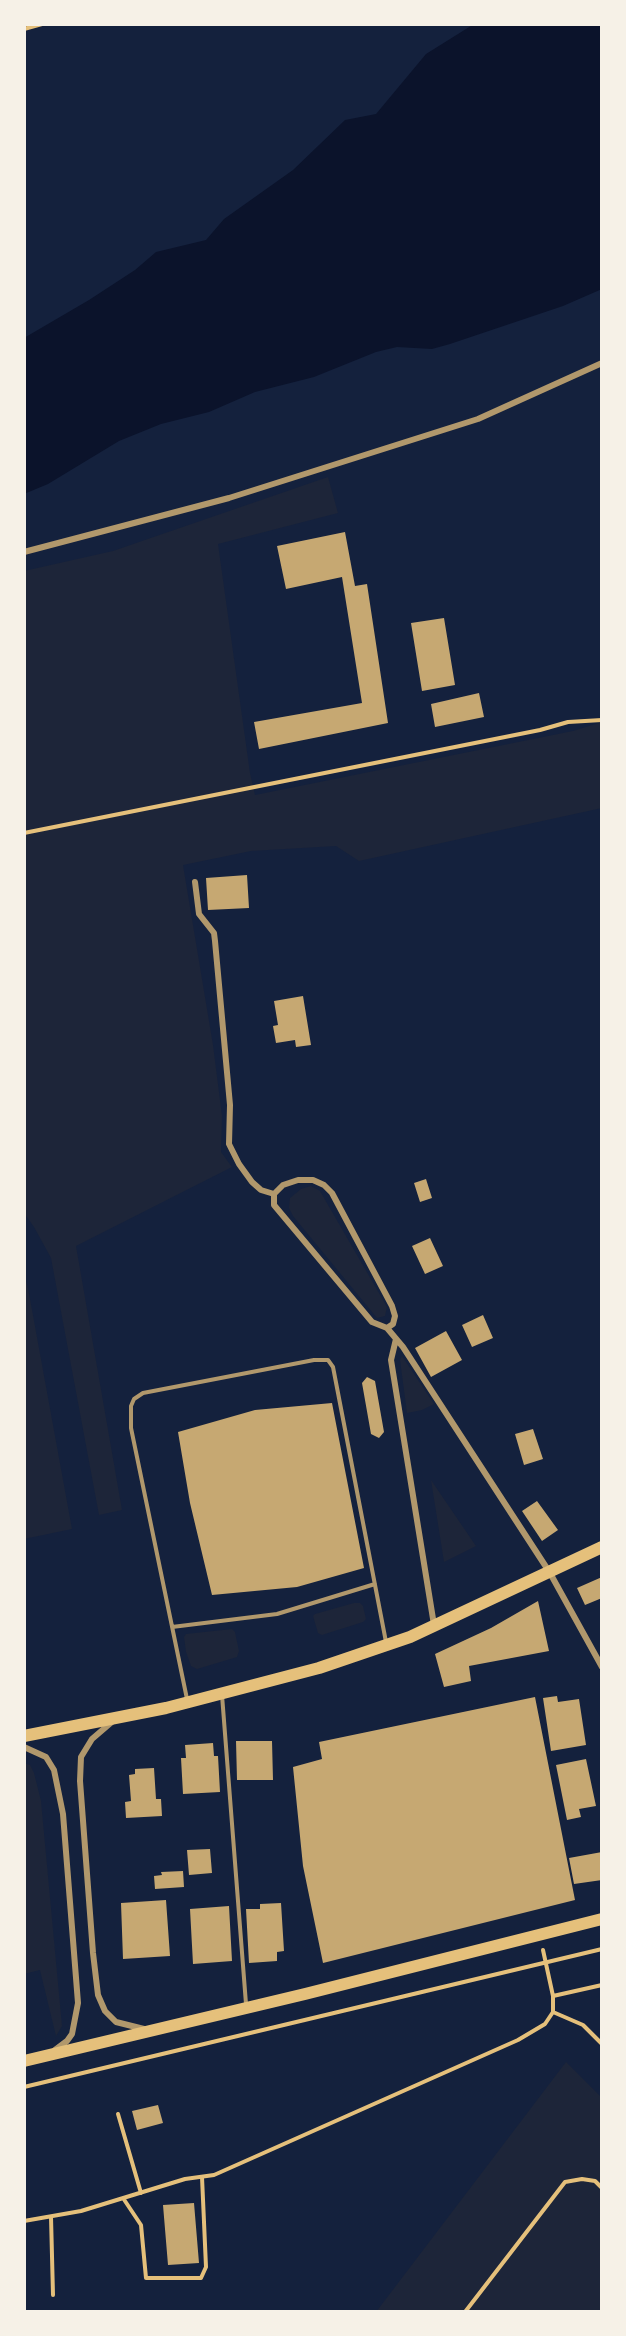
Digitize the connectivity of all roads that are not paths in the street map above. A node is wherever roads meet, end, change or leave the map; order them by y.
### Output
1 (602, 363) edge
2 (24, 552) edge
3 (195, 882) dead end
4 (274, 1194) junction
5 (387, 1328) junction
6 (396, 1339) junction
7 (602, 1547) edge
8 (550, 1573) junction
9 (375, 1584) junction
10 (172, 1627) junction
11 (434, 1627) junction
12 (386, 1646) junction
13 (602, 1667) edge
14 (222, 1694) junction
15 (188, 1702) junction
16 (118, 1716) junction
17 (24, 1736) edge
18 (24, 1748) edge
19 (602, 1919) edge
20 (247, 2007) junction
21 (158, 2028) junction
22 (50, 2054) junction
23 (24, 2061) edge

1 - 2 street
3 - 4 street
4 - 5 street
4 - 5 street
5 - 6 street
6 - 8 street
6 - 11 street
7 - 8 main road
8 - 11 main road
8 - 13 street
9 - 10 lane
9 - 10 lane
9 - 12 lane
10 - 15 lane
11 - 12 main road
12 - 14 main road
14 - 15 main road
14 - 20 lane
15 - 16 main road
16 - 17 main road
16 - 21 street
18 - 22 street
19 - 20 main road
20 - 21 main road
21 - 22 main road
22 - 23 main road

